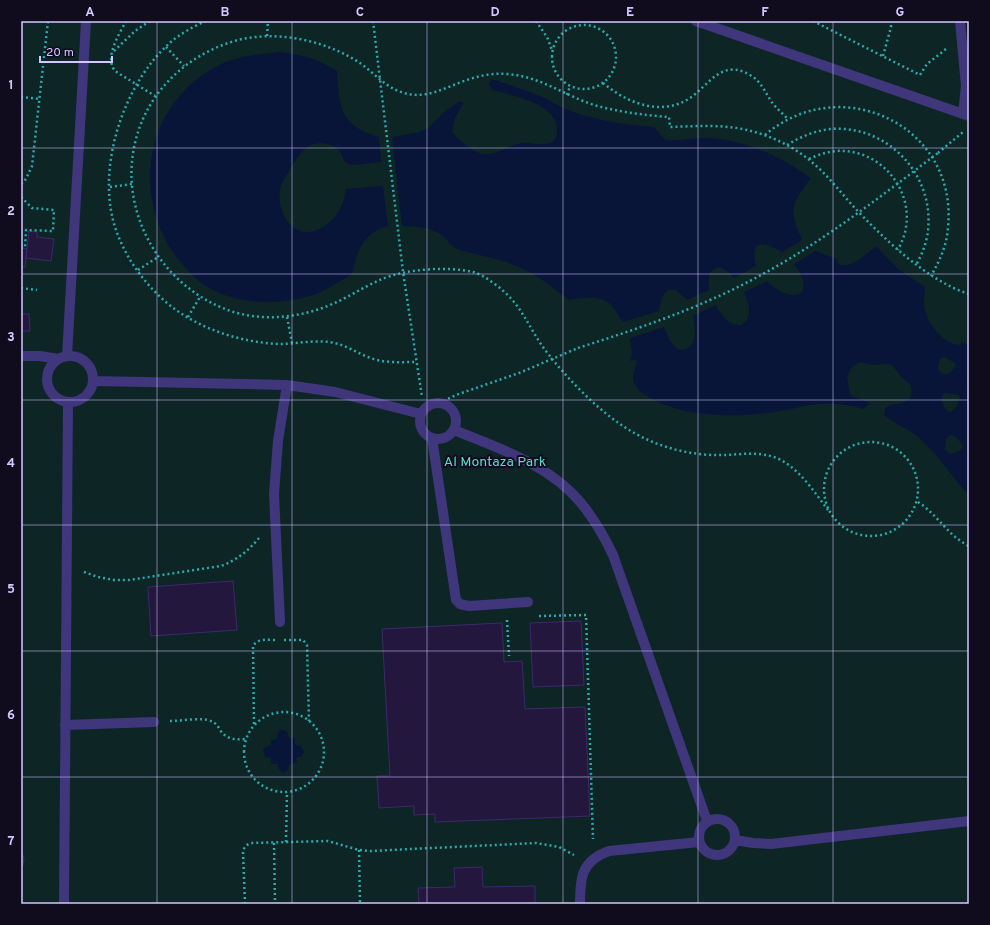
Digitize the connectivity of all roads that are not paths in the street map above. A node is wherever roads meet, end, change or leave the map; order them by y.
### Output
1 (86, 21) edge
2 (696, 21) edge
3 (960, 21) edge
4 (966, 115) edge
5 (21, 356) edge
6 (62, 358) junction
7 (94, 380) junction
8 (286, 385) junction
9 (68, 403) junction
10 (422, 412) junction
11 (454, 430) junction
12 (432, 438) junction
13 (528, 602) dead end
14 (280, 622) dead end
15 (154, 722) road end
16 (65, 725) junction
17 (707, 821) junction
18 (969, 821) edge
19 (735, 840) junction
20 (699, 842) junction
21 (64, 904) edge
22 (580, 904) edge

1 - 6 lane
2 - 4 lane
3 - 4 lane
5 - 6 lane
6 - 7 lane
6 - 9 lane
7 - 8 lane
7 - 9 lane
8 - 10 lane
8 - 14 lane
9 - 16 lane
10 - 11 lane
10 - 12 lane
11 - 12 lane
11 - 17 lane
12 - 13 lane
15 - 16 lane
16 - 21 lane
17 - 19 lane
17 - 20 lane
18 - 19 lane
19 - 20 lane
20 - 22 lane

